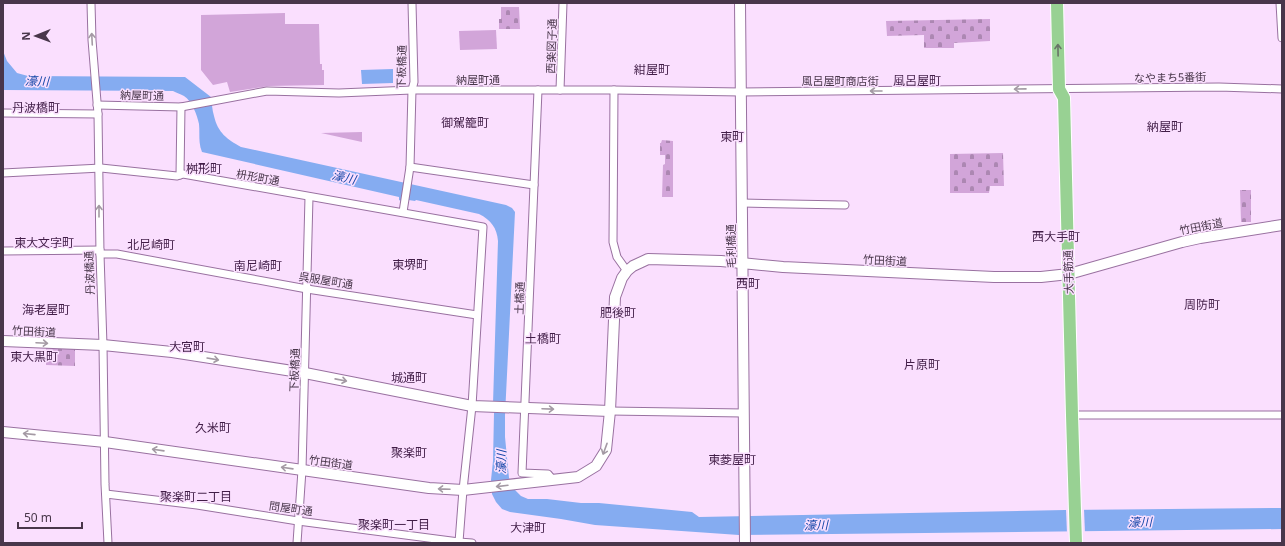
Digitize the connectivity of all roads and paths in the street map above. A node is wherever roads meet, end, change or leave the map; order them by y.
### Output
1 (91, 3) edge
2 (412, 3) edge
3 (563, 3) edge
4 (740, 3) edge
5 (1057, 3) edge
6 (1280, 3) edge
7 (1282, 38) edge
8 (1058, 89) junction
9 (1282, 89) edge
10 (412, 90) junction
11 (538, 90) junction
12 (560, 90) junction
13 (614, 90) junction
14 (741, 92) junction
15 (97, 105) junction
16 (184, 107) junction
17 (3, 113) edge
18 (98, 114) junction
19 (410, 167) junction
20 (99, 168) junction
21 (3, 173) edge
22 (180, 175) junction
23 (534, 185) junction
24 (309, 197) junction
25 (742, 203) junction
26 (845, 205) dead end
27 (403, 212) junction
28 (1282, 225) edge
29 (3, 251) edge
30 (100, 252) junction
31 (742, 263) junction
32 (627, 271) junction
33 (1068, 274) junction
34 (308, 288) junction
35 (477, 316) junction
36 (3, 341) edge
37 (103, 346) junction
38 (305, 373) junction
39 (472, 406) junction
40 (525, 408) junction
41 (610, 411) junction
42 (743, 413) junction
43 (1282, 415) edge
44 (1072, 416) junction
45 (3, 432) edge
46 (105, 442) junction
47 (302, 470) junction
48 (553, 480) junction
49 (463, 490) junction
50 (106, 494) junction
51 (298, 521) junction
52 (745, 541) edge
53 (1076, 541) edge
54 (459, 542) edge
55 (108, 543) edge
56 (297, 543) edge
57 (472, 543) edge

15 -> 1 street, 丹波橋通
2 - 10 street, 下板橋通
3 - 12 street, 西楽図子通
4 - 14 main road, 毛利橋通
8 -> 5 main road, 大手筋通
6 - 7 street
8 - 9 street, なやまち5番街
8 -> 14 street, 風呂屋町商店街
8 - 33 main road, 大手筋通
10 - 11 street, 納屋町通
10 - 16 street, 納屋町通
10 - 19 street, 下板橋通
11 - 12 street, 納屋町通
11 - 23 street, 土橋通
12 - 13 street, 納屋町通
13 - 14 street, 納屋町通
13 - 32 street
14 - 25 main road, 毛利橋通
15 - 16 street, 納屋町通
15 - 18 street, 丹波橋通
16 - 22 street
17 - 18 street
18 - 20 street, 丹波橋通
19 - 23 street
19 - 27 street, 下板橋通
20 - 21 street, 枡形町通
20 - 22 street, 枡形町通
30 -> 20 street, 丹波橋通
22 - 24 street, 枡形町通
23 - 40 street, 土橋通
24 - 27 street, 枡形町通
24 - 34 street, 下板橋通
25 - 26 street
25 - 31 main road, 毛利橋通
27 - 35 street, 枡形町通
28 - 33 main road, 竹田街道
29 - 30 street, 呉服屋町通
30 - 34 street, 呉服屋町通
30 - 37 street, 丹波橋通
31 - 32 main road, 竹田街道
31 - 33 main road, 竹田街道
31 - 42 main road, 毛利橋通
32 - 41 main road, 竹田街道
33 - 44 main road, 大手筋通
34 - 35 street, 呉服屋町通
34 - 38 street, 下板橋通
35 - 39 street
36 -> 37 main road, 竹田街道
37 -> 38 main road, 竹田街道
37 - 46 street, 丹波橋通
38 -> 39 main road, 竹田街道
38 - 47 street, 下板橋通
39 - 40 main road, 竹田街道
39 - 49 street
40 -> 41 main road, 竹田街道
40 - 48 street, 土橋通
41 - 42 street
41 -> 48 main road, 竹田街道
42 - 52 main road, 毛利橋通
43 - 44 street
44 - 53 main road, 大手筋通
46 -> 45 main road, 竹田街道
47 -> 46 main road, 竹田街道
46 - 50 street, 丹波橋通
49 -> 47 main road, 竹田街道
47 - 51 street, 下板橋通
48 -> 49 main road, 竹田街道
49 - 54 street
50 - 51 street, 問屋町通
50 - 55 street, 丹波橋通
51 - 54 street, 問屋町通
51 - 56 street, 下板橋通
54 - 57 street, 問屋町通

